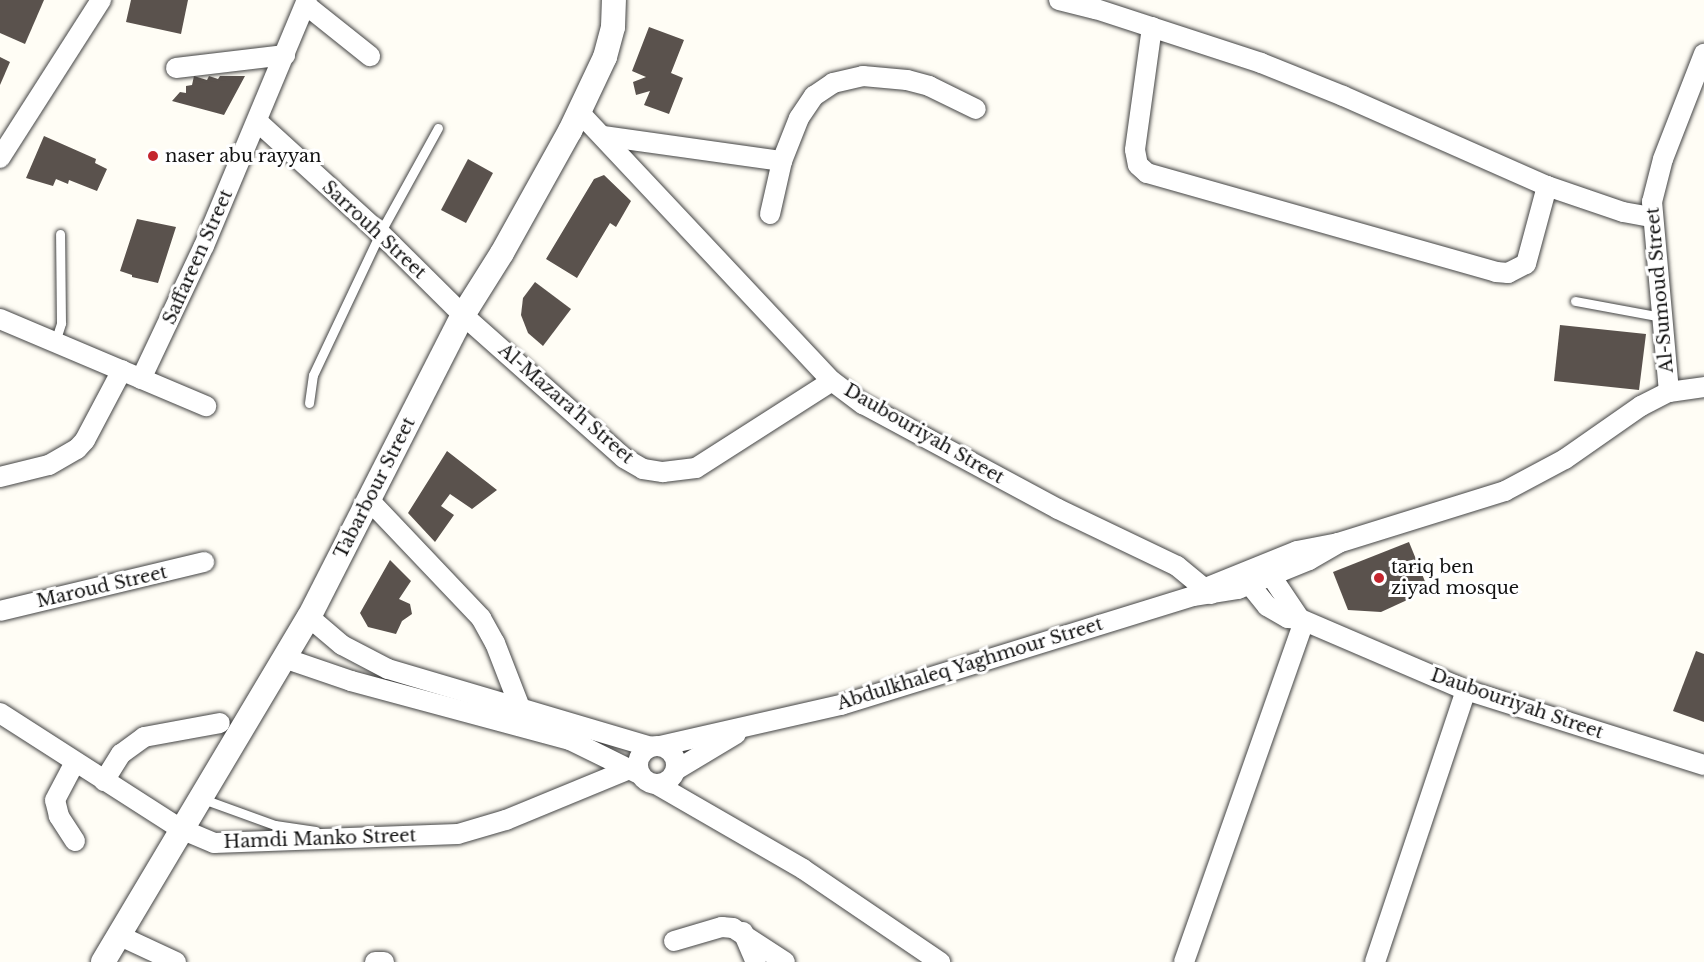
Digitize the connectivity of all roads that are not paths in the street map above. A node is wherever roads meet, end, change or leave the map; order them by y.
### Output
1 (101, 0) edge
2 (615, 0) edge
3 (1059, 0) edge
4 (306, 2) edge
5 (1098, 4) edge
6 (1152, 27) junction
7 (1704, 54) edge
8 (285, 55) junction
9 (370, 56) dead end
10 (176, 68) dead end
11 (976, 110) dead end
12 (580, 113) junction
13 (258, 122) junction
14 (438, 128) dead end
15 (603, 136) junction
16 (0, 158) edge
17 (782, 160) junction
18 (1547, 186) junction
19 (770, 214) dead end
20 (1652, 217) junction
21 (380, 233) junction
22 (60, 234) dead end
23 (1575, 301) dead end
24 (463, 315) junction
25 (1661, 317) junction
26 (0, 319) edge
27 (55, 342) junction
28 (122, 370) junction
29 (141, 379) junction
30 (832, 381) junction
31 (1704, 387) edge
32 (1669, 392) junction
33 (309, 403) dead end
34 (206, 406) dead end
35 (0, 477) edge
36 (369, 500) junction
37 (204, 562) dead end
38 (1267, 570) junction
39 (1245, 579) junction
40 (1203, 593) junction
41 (0, 611) edge
42 (309, 617) junction
43 (1302, 620) junction
44 (284, 658) junction
45 (1466, 690) junction
46 (521, 710) junction
47 (0, 712) edge
48 (220, 723) dead end
49 (746, 728) junction
50 (655, 747) junction
51 (75, 762) junction
52 (1704, 765) edge
53 (675, 772) junction
54 (642, 776) junction
55 (104, 782) junction
56 (200, 798) junction
57 (714, 816) junction
58 (181, 830) junction
59 (348, 836) junction
60 (75, 841) dead end
61 (743, 932) junction
62 (118, 935) junction
63 (674, 941) dead end
64 (103, 962) edge
65 (176, 962) edge
66 (375, 962) edge
67 (384, 962) edge
68 (756, 962) edge
69 (785, 962) edge
70 (940, 962) edge
71 (1184, 962) edge
72 (1375, 962) edge

1 - 16 street
2 - 12 street, Tabarbour Street
3 - 5 street
4 - 8 street, Saffareen Street
4 - 9 street
5 - 6 street
6 - 18 street
6 - 18 street
7 - 20 street, Al-Sumoud Street
8 - 10 street
8 - 13 street, Saffareen Street
11 - 17 street
12 - 15 street, Daubouriyah Street
12 - 24 street, Tabarbour Street
13 - 21 street, Sarrouh Street
13 - 29 street, Saffareen Street
14 - 21 lane
15 - 17 street
15 - 30 street, Daubouriyah Street
17 - 19 street
18 - 20 street
20 - 25 street, Al-Sumoud Street
21 - 24 street, Sarrouh Street
21 - 33 lane
22 - 27 lane
23 - 25 lane
24 - 30 street, Al-Mazara’h Street
24 - 36 street, Tabarbour Street
25 - 32 street, Al-Sumoud Street
26 - 27 street
27 - 28 street
28 - 29 street
28 - 35 street
29 - 34 street
30 - 40 street, Daubouriyah Street
31 - 32 street, Abdulkhaleq Yaghmour Street
32 - 38 street, Abdulkhaleq Yaghmour Street
36 - 42 street, Tabarbour Street
36 - 46 street
37 - 41 street, Maroud Street
38 - 39 street, Abdulkhaleq Yaghmour Street
38 - 43 street
39 - 40 street, Abdulkhaleq Yaghmour Street
39 - 43 street, Daubouriyah Street
40 - 49 street, Abdulkhaleq Yaghmour Street
42 - 44 street, Tabarbour Street
42 - 46 street
43 - 45 street, Daubouriyah Street
43 - 71 street
44 - 54 street
44 - 56 street, Tabarbour Street
45 - 52 street, Daubouriyah Street
45 - 72 street
46 - 50 street
47 - 51 street, Hamdi Manko Street
48 - 55 street
49 - 50 street, Abdulkhaleq Yaghmour Street
49 - 53 street, Abdulkhaleq Yaghmour Street
50 - 53 street
50 - 54 street
51 - 55 street, Hamdi Manko Street
51 - 60 street
53 - 54 street
53 - 57 street
54 - 57 street
54 - 59 street, Hamdi Manko Street
55 - 58 street, Hamdi Manko Street
56 - 58 street, Tabarbour Street
56 - 59 lane
57 - 70 street
58 - 59 street, Hamdi Manko Street
58 - 62 street, Tabarbour Street
61 - 63 street
61 - 68 street
61 - 69 street
62 - 64 street, Tabarbour Street
62 - 65 street
66 - 67 street

